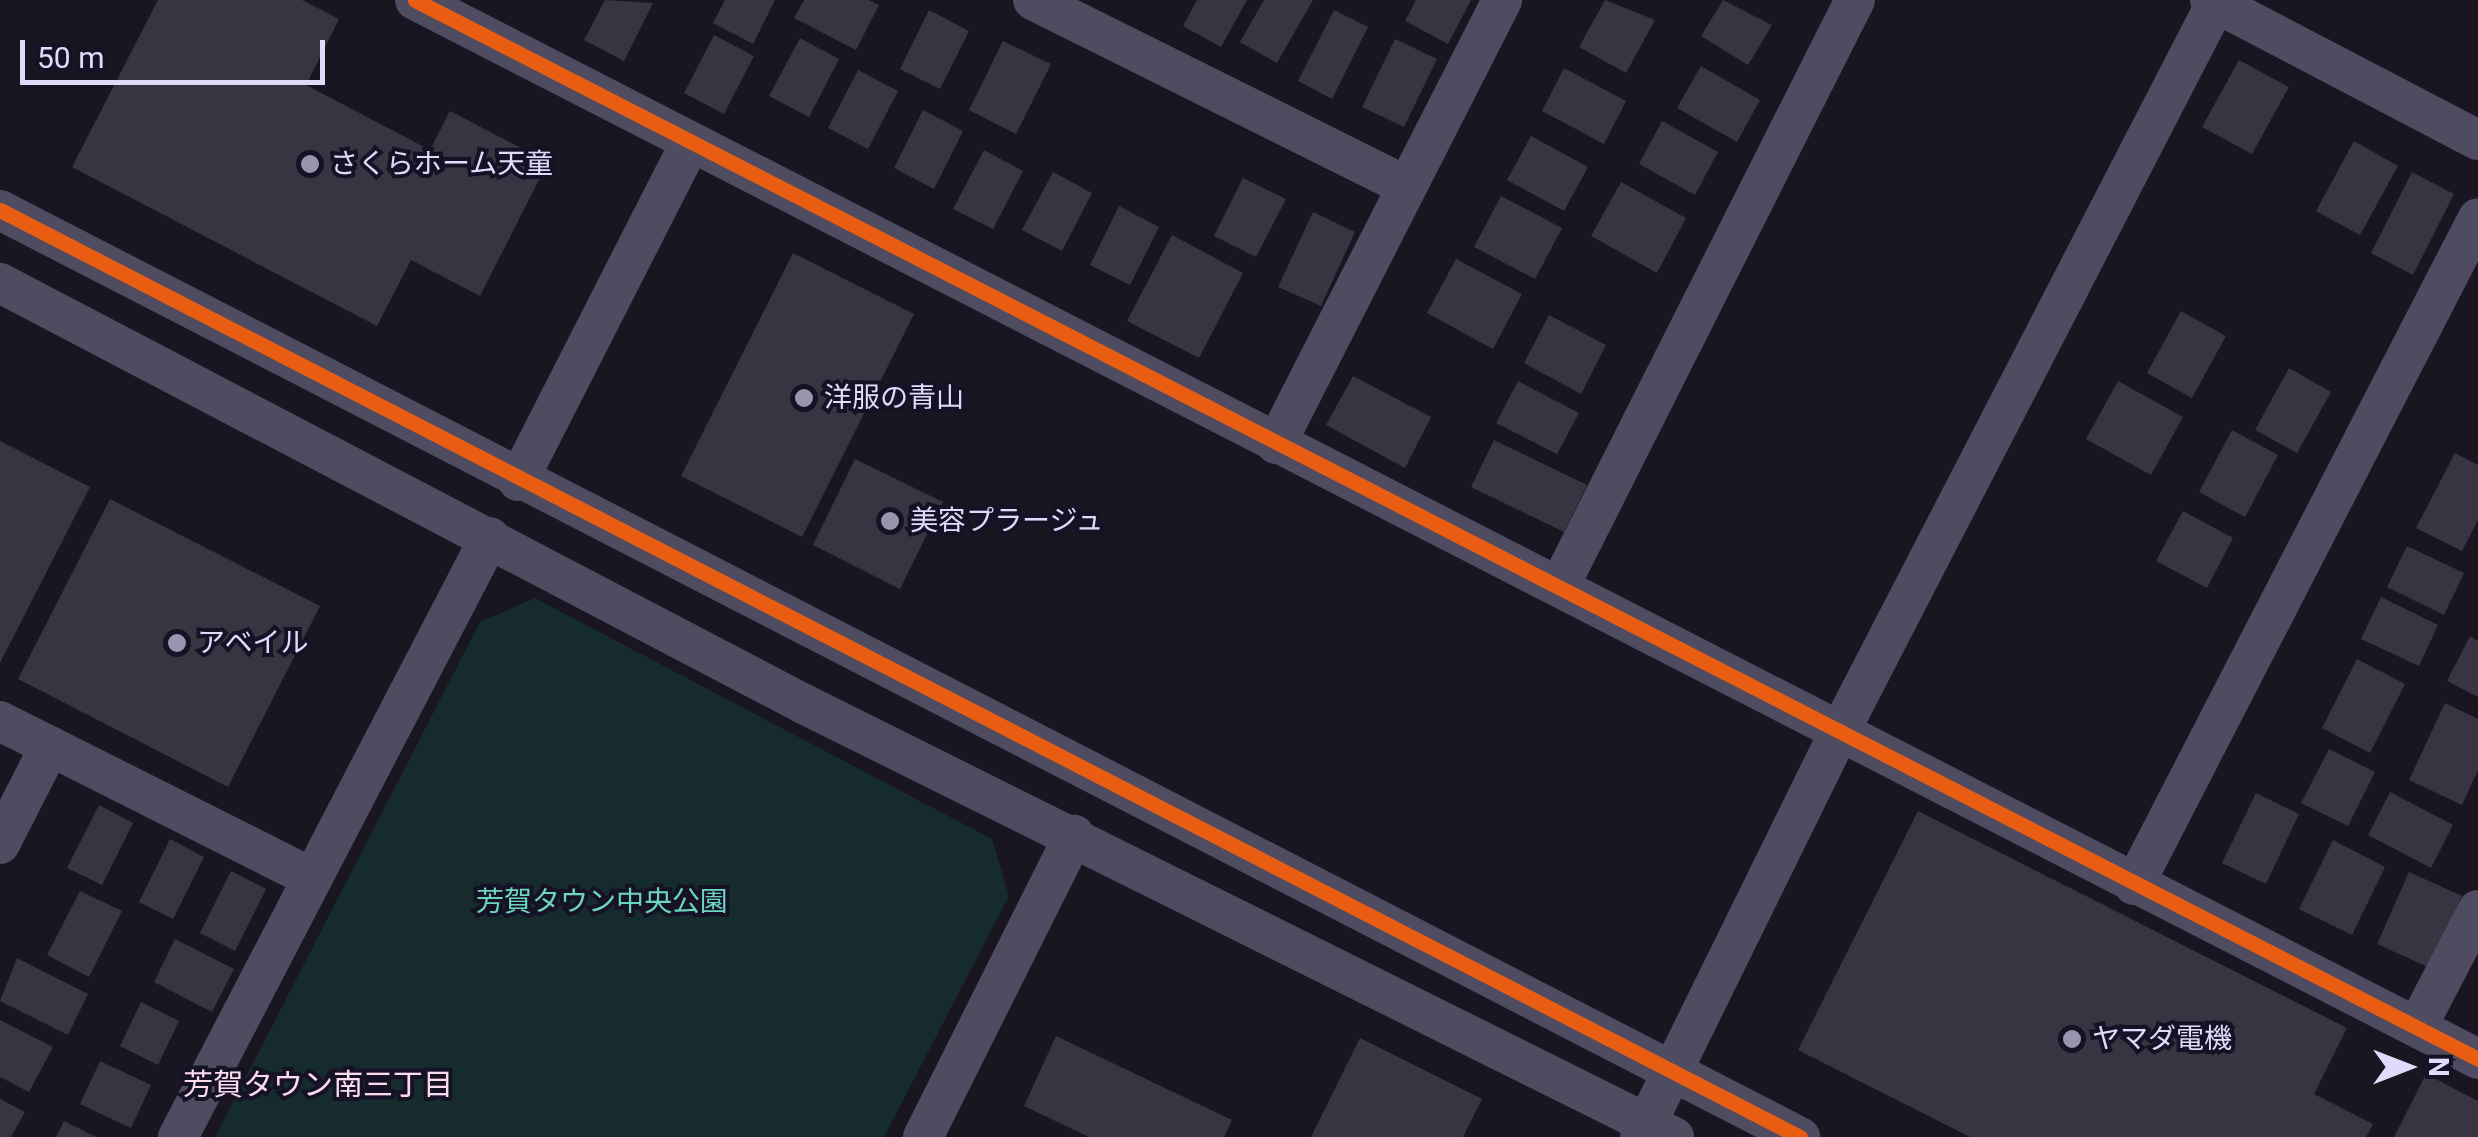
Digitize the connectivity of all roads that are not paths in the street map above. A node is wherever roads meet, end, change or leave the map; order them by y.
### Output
1 (415, 0) edge
2 (1033, 0) edge
3 (1502, 0) edge
4 (1855, 0) edge
5 (2213, 2) edge
6 (2478, 140) edge
7 (690, 146) junction
8 (1404, 185) junction
9 (0, 210) edge
10 (2478, 218) edge
11 (0, 282) edge
12 (1276, 444) junction
13 (518, 481) junction
14 (490, 537) junction
15 (1560, 585) junction
16 (0, 721) edge
17 (1840, 732) junction
18 (50, 746) junction
19 (1074, 835) junction
20 (0, 844) edge
21 (312, 878) junction
22 (2134, 885) junction
23 (2478, 910) edge
24 (2417, 1028) junction
25 (2478, 1058) edge
26 (1673, 1072) junction
27 (1654, 1132) edge
28 (178, 1137) edge
29 (923, 1137) edge
30 (1800, 1137) edge

1 - 7 street
2 - 8 street
3 - 8 street
4 - 15 street
5 - 6 street
5 - 17 street
7 - 12 street
7 - 13 street
8 - 12 street
9 - 13 street
10 - 22 street
11 - 14 street
12 - 15 street
13 - 26 street
14 - 19 street
14 - 21 street
15 - 17 street
16 - 18 street
17 - 22 street
17 - 26 street
18 - 20 street
18 - 21 street
19 - 27 street
19 - 29 street
21 - 28 street
22 - 24 street
23 - 24 street
24 - 25 street
26 - 27 street
26 - 30 street

